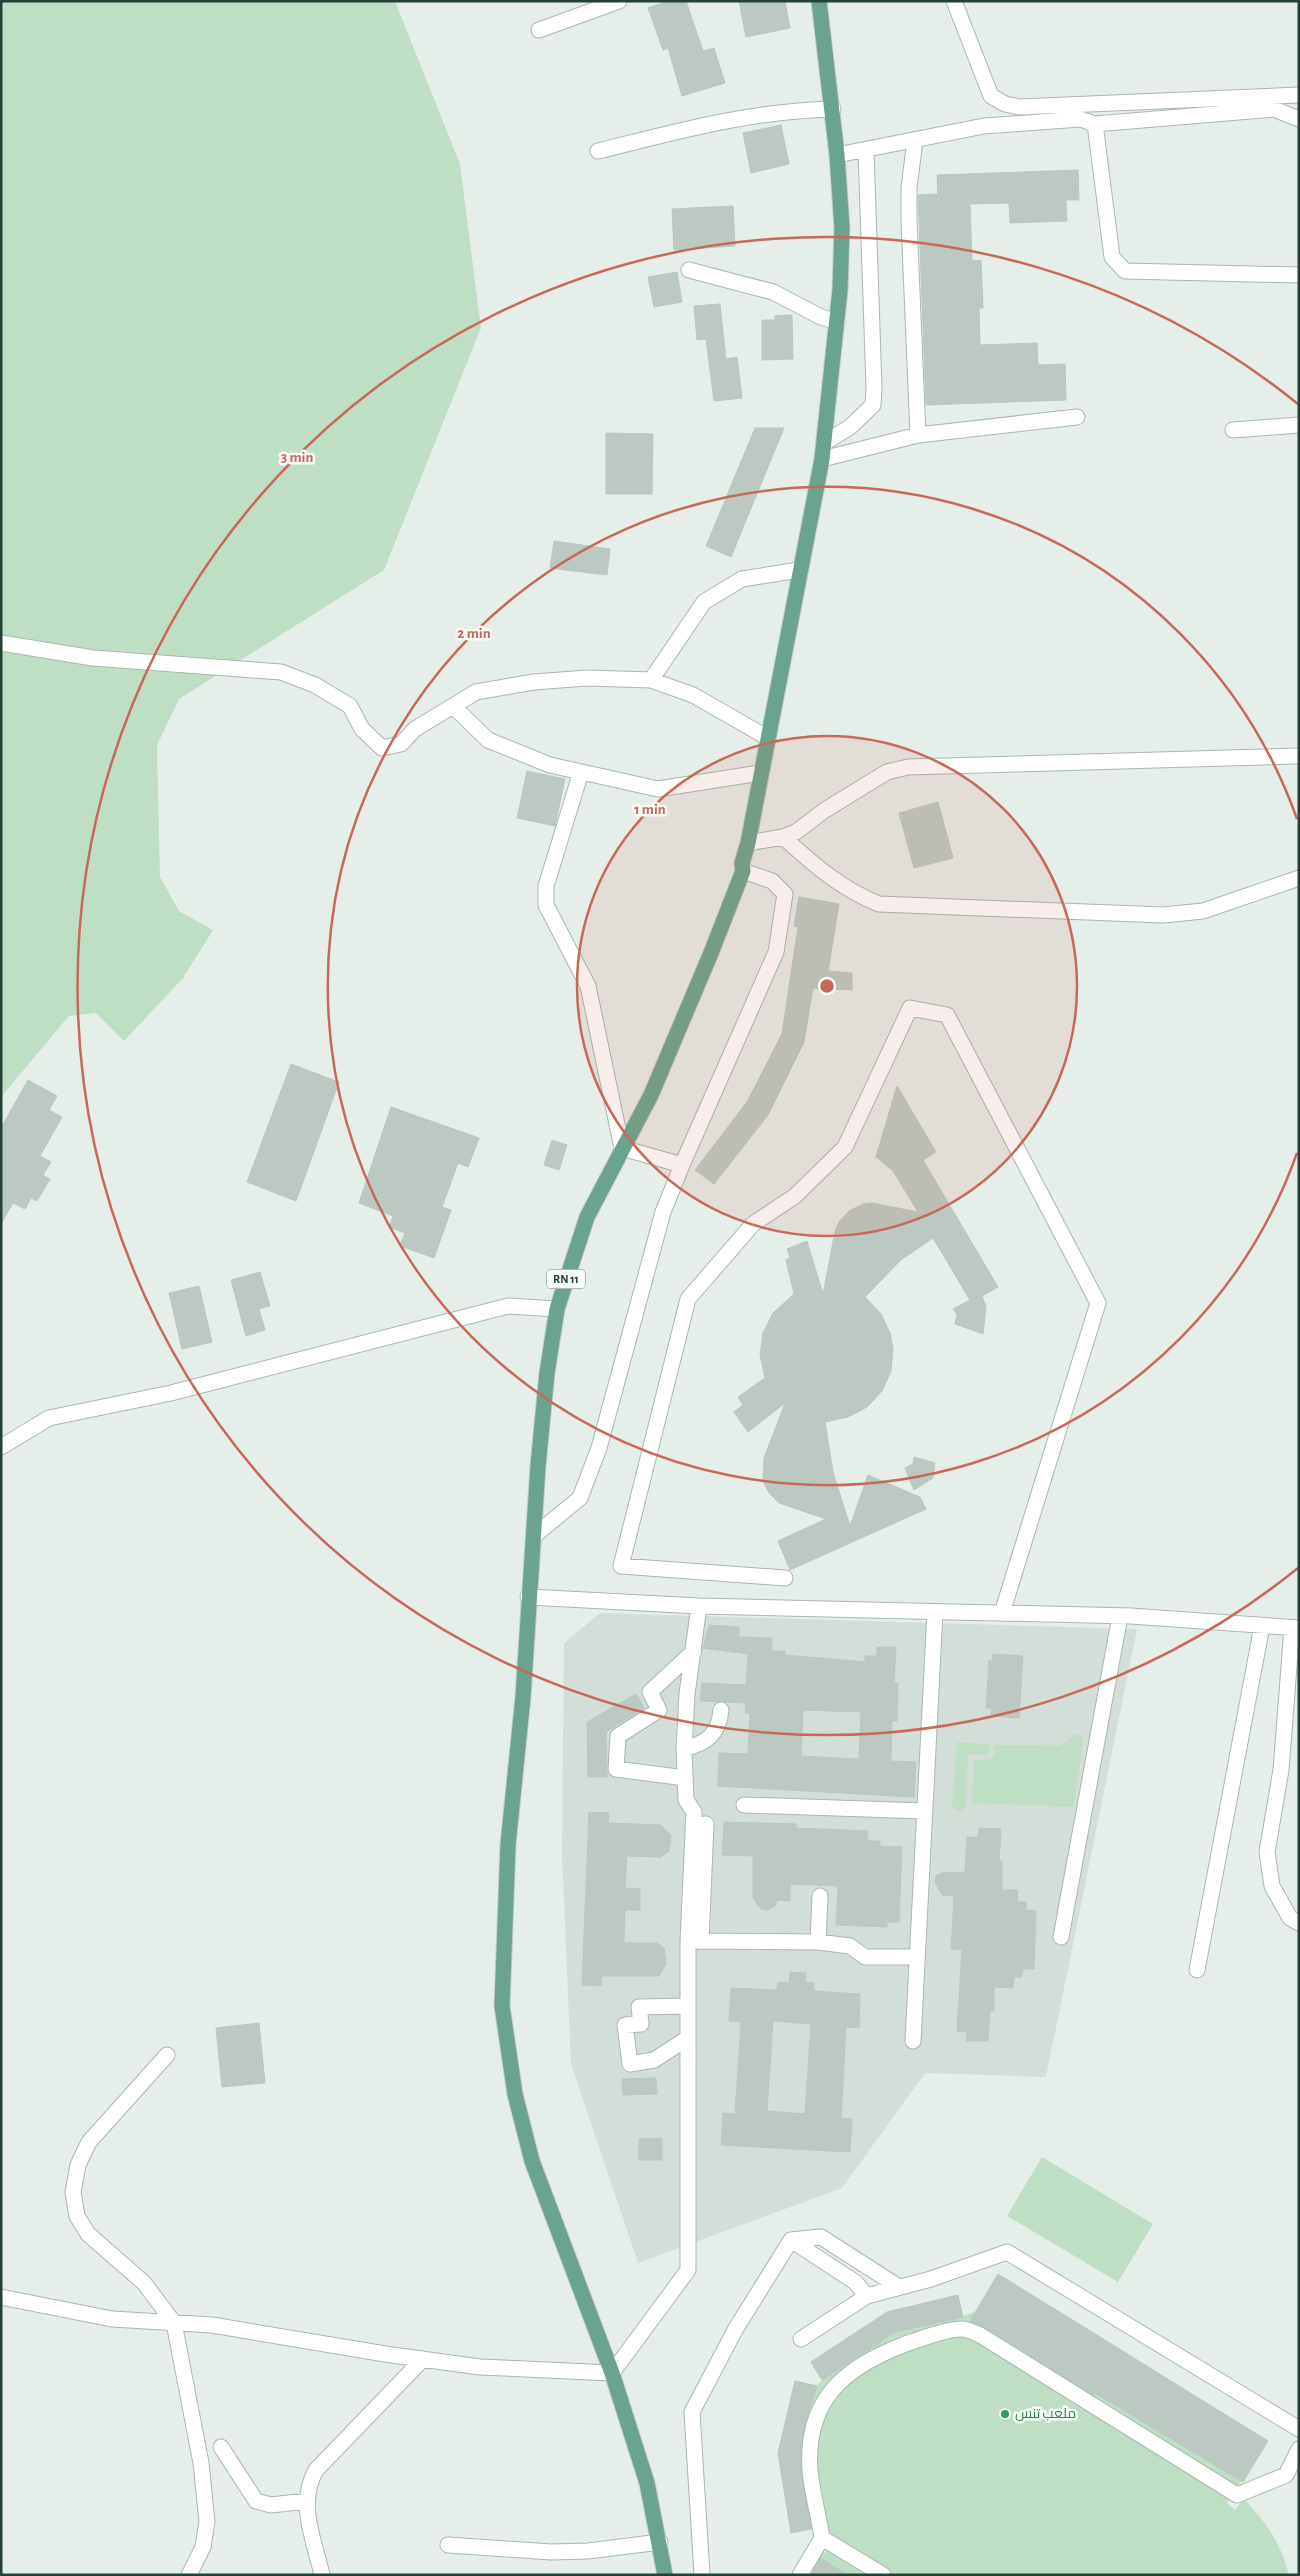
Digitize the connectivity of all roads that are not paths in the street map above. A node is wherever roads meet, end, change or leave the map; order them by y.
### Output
1 (619, 1) edge
2 (819, 1) edge
3 (954, 1) edge
4 (539, 30) dead end
5 (1299, 95) edge
6 (833, 109) junction
7 (1299, 119) edge
8 (1095, 124) junction
9 (915, 140) junction
10 (866, 150) junction
11 (598, 151) dead end
12 (837, 154) junction
13 (689, 270) dead end
14 (1299, 275) edge
15 (837, 322) junction
16 (1076, 417) dead end
17 (1299, 424) edge
18 (1233, 430) dead end
19 (918, 435) junction
20 (824, 442) junction
21 (822, 459) junction
22 (799, 570) junction
23 (1, 643) edge
24 (651, 680) junction
25 (453, 706) junction
26 (768, 738) junction
27 (1299, 756) edge
28 (581, 772) junction
29 (760, 773) junction
30 (783, 837) junction
31 (748, 843) junction
32 (743, 871) junction
33 (1299, 878) edge
34 (622, 1148) junction
35 (682, 1165) junction
36 (557, 1309) junction
37 (1, 1447) edge
38 (535, 1535) junction
39 (785, 1578) dead end
40 (528, 1597) junction
41 (699, 1606) junction
42 (934, 1612) junction
43 (1002, 1613) junction
44 (1120, 1616) junction
45 (1262, 1626) junction
46 (1295, 1628) edge
47 (694, 1651) junction
48 (721, 1710) dead end
49 (684, 1750) junction
50 (685, 1778) junction
51 (744, 1805) dead end
52 (925, 1810) junction
53 (820, 1896) dead end
54 (1299, 1923) edge
55 (1061, 1937) dead end
56 (695, 1941) junction
57 (818, 1942) junction
58 (917, 1957) junction
59 (1197, 1970) dead end
60 (688, 2006) junction
61 (688, 2038) junction
62 (913, 2041) dead end
63 (167, 2055) dead end
64 (791, 2240) junction
65 (899, 2287) junction
66 (867, 2296) junction
67 (1, 2297) edge
68 (174, 2323) junction
69 (801, 2340) dead end
70 (422, 2359) junction
71 (612, 2373) junction
72 (1299, 2428) edge
73 (221, 2447) dead end
74 (1299, 2449) edge
75 (306, 2501) junction
76 (822, 2538) junction
77 (660, 2542) junction
78 (448, 2545) dead end
79 (189, 2575) edge
80 (322, 2575) edge
81 (665, 2575) edge
82 (702, 2575) edge
83 (800, 2575) edge
84 (882, 2575) edge

1 - 4 street
2 - 6 main road, RN 11
3 - 5 street
6 - 11 street
6 - 12 main road, RN 11
7 - 8 street
8 - 9 street
8 - 14 street
9 - 10 street
9 - 19 street
10 - 12 street
10 - 20 street
12 - 15 main road, RN 11
13 - 15 street
15 - 20 main road, RN 11
16 - 19 street
17 - 18 street
19 - 21 street
20 - 21 main road, RN 11
21 - 22 main road, RN 11
22 - 24 street
22 - 26 main road, RN 11
23 - 25 street
24 - 25 street
24 - 26 street
25 - 28 street
26 - 29 main road, RN 11
27 - 30 street
28 - 29 street
28 - 34 street
29 - 31 main road, RN 11
30 - 31 street
30 - 33 street
31 - 32 main road, RN 11
32 - 34 main road, RN 11
32 - 35 street
34 - 35 street
34 - 36 main road, RN 11
35 - 38 street
36 - 37 street
36 - 38 main road, RN 11
38 - 40 main road, RN 11
39 - 43 street
40 - 41 street
40 - 71 main road, RN 11
41 - 42 street
41 - 47 street
42 - 43 street
42 - 52 street
43 - 44 street
44 - 45 street
44 - 55 street
45 - 46 street
45 - 59 street
46 - 54 street
47 - 49 street
47 - 50 street
48 - 49 street
49 - 50 street
50 - 56 street
51 - 52 street
52 - 58 street
53 - 57 street
56 - 57 street
56 - 60 street
57 - 58 street
58 - 62 street
60 - 61 street
60 - 61 street
61 - 71 street
63 - 68 street
64 - 65 street
64 - 66 street
64 - 82 street
65 - 66 street
65 - 72 street
66 - 69 street
67 - 68 street
68 - 70 street
68 - 79 street
70 - 71 street
70 - 75 street
71 - 77 main road, RN 11
73 - 75 street
74 - 76 street
75 - 80 street
76 - 83 street
76 - 84 street
77 - 78 street
77 - 81 main road, RN 11

